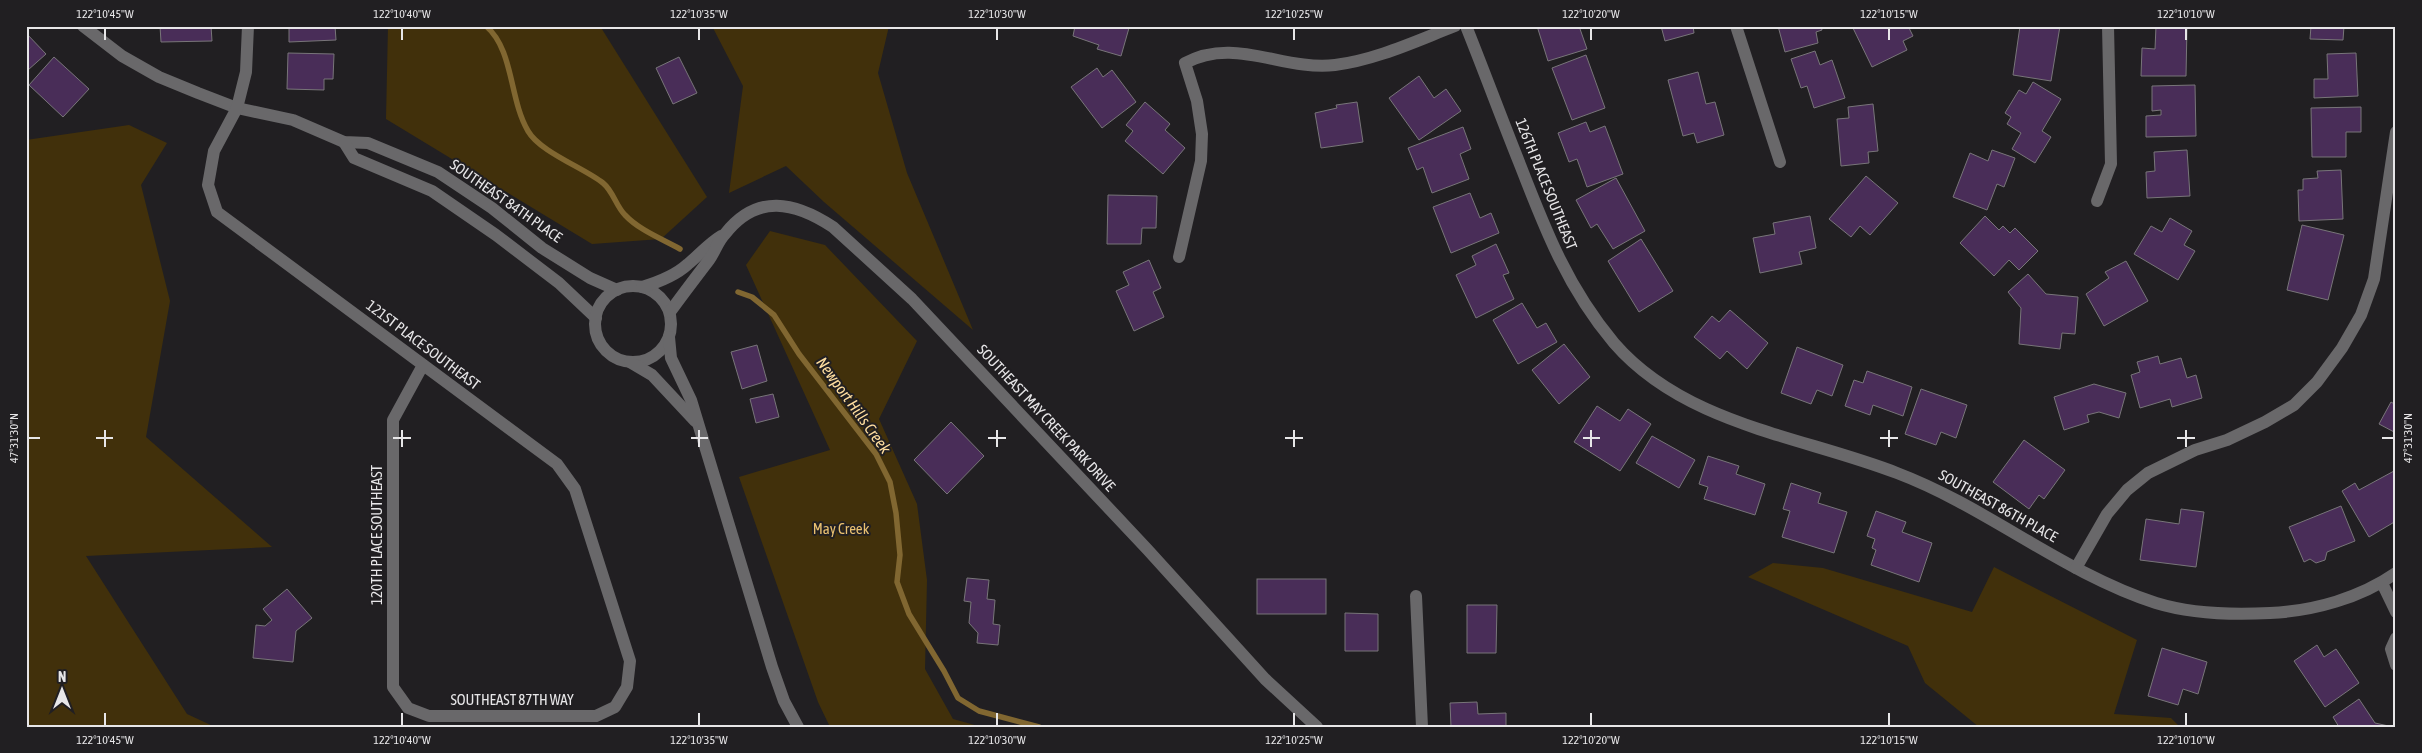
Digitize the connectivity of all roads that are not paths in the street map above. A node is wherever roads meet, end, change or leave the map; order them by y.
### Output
1 (83, 26) edge
2 (248, 26) edge
3 (1455, 26) edge
4 (1466, 26) edge
5 (1736, 26) edge
6 (2108, 26) edge
7 (237, 108) junction
8 (2396, 132) edge
9 (344, 142) junction
10 (1780, 162) dead end
11 (2096, 201) dead end
12 (723, 235) junction
13 (1179, 257) dead end
14 (642, 287) junction
15 (617, 290) junction
16 (670, 312) junction
17 (596, 318) junction
18 (669, 337) junction
19 (1616, 344) joint
20 (630, 362) junction
21 (423, 365) junction
22 (697, 423) junction
23 (2076, 568) junction
24 (2396, 573) edge
25 (2382, 583) junction
26 (1416, 596) dead end
27 (2396, 612) edge
28 (2396, 638) edge
29 (2396, 665) edge
30 (408, 708) joint
31 (615, 708) joint
32 (798, 727) edge
33 (1317, 727) edge
34 (1422, 727) edge

1 - 7 street, SOUTHEAST 84TH PLACE
2 - 7 street, 121ST PLACE SOUTHEAST
3 - 13 street
4 - 19 street, 126TH PLACE SOUTHEAST
5 - 10 street
6 - 11 street
7 - 9 street, SOUTHEAST 84TH PLACE
7 - 21 street, 121ST PLACE SOUTHEAST
8 - 23 street
9 - 15 street, SOUTHEAST 84TH PLACE
9 - 17 street, SOUTHEAST 84TH PLACE
12 - 14 street, SOUTHEAST MAY CREEK PARK DRIVE
12 - 16 street, SOUTHEAST MAY CREEK PARK DRIVE
12 - 33 street, SOUTHEAST MAY CREEK PARK DRIVE
14 - 15 street
14 - 16 street
15 - 17 street
16 - 18 street
17 - 20 street
18 - 20 street
18 - 22 street
19 - 23 street, SOUTHEAST 86TH PLACE
20 - 22 street
21 - 30 street, 120TH PLACE SOUTHEAST
21 - 31 street, 121ST PLACE SOUTHEAST
22 - 32 street
23 - 25 street, SOUTHEAST 86TH PLACE
24 - 25 street, SOUTHEAST 86TH PLACE
25 - 27 street
26 - 34 street
28 - 29 street
30 - 31 street, SOUTHEAST 87TH WAY

